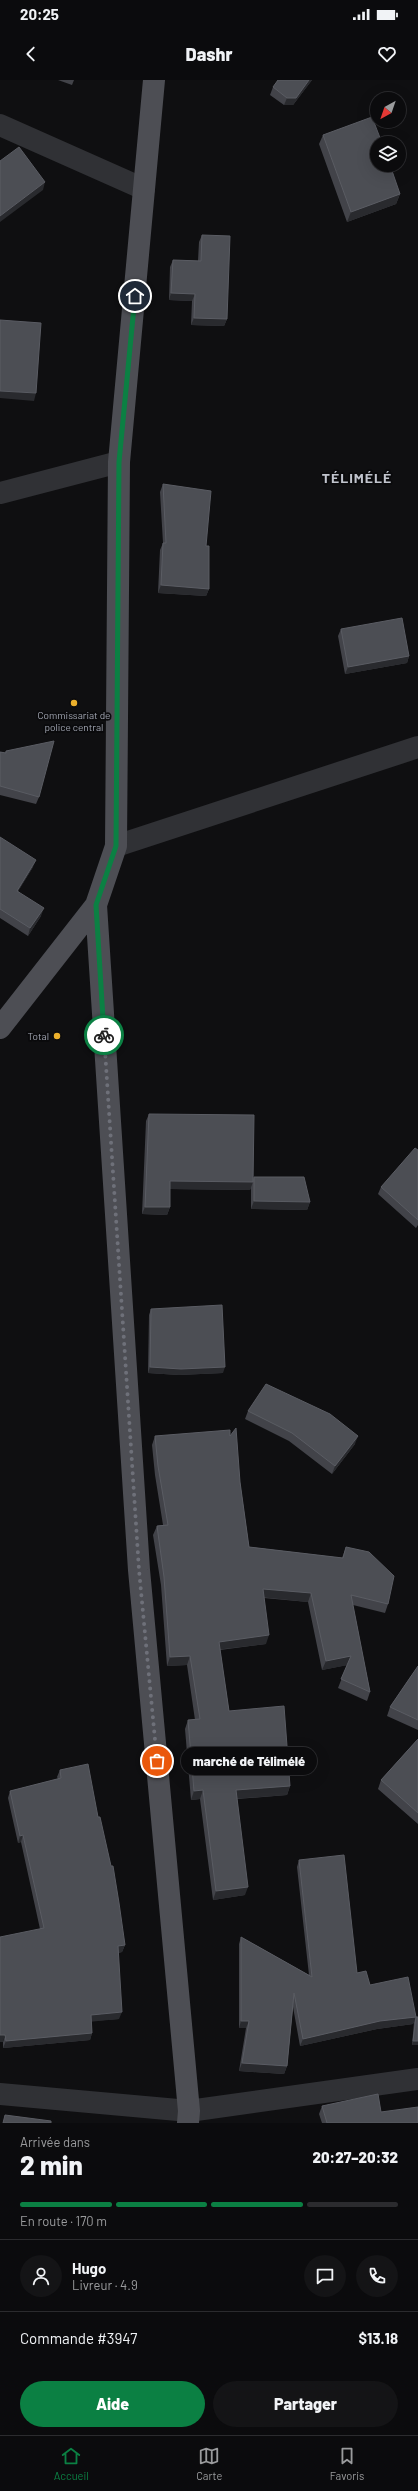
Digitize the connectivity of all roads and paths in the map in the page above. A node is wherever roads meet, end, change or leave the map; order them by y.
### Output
1 (154, 80) edge
2 (0, 125) edge
3 (144, 189) junction
4 (119, 462) junction
5 (0, 493) edge
6 (418, 747) edge
7 (116, 846) junction
8 (96, 905) junction
9 (0, 1028) edge
10 (418, 2080) edge
11 (0, 2094) edge
12 (188, 2117) edge

1 - 3 main road
2 - 3 street
3 - 4 main road
4 - 5 street
4 - 7 main road
6 - 7 street
7 - 8 main road
8 - 9 main road
8 - 12 main road
10 - 12 street
11 - 12 street

